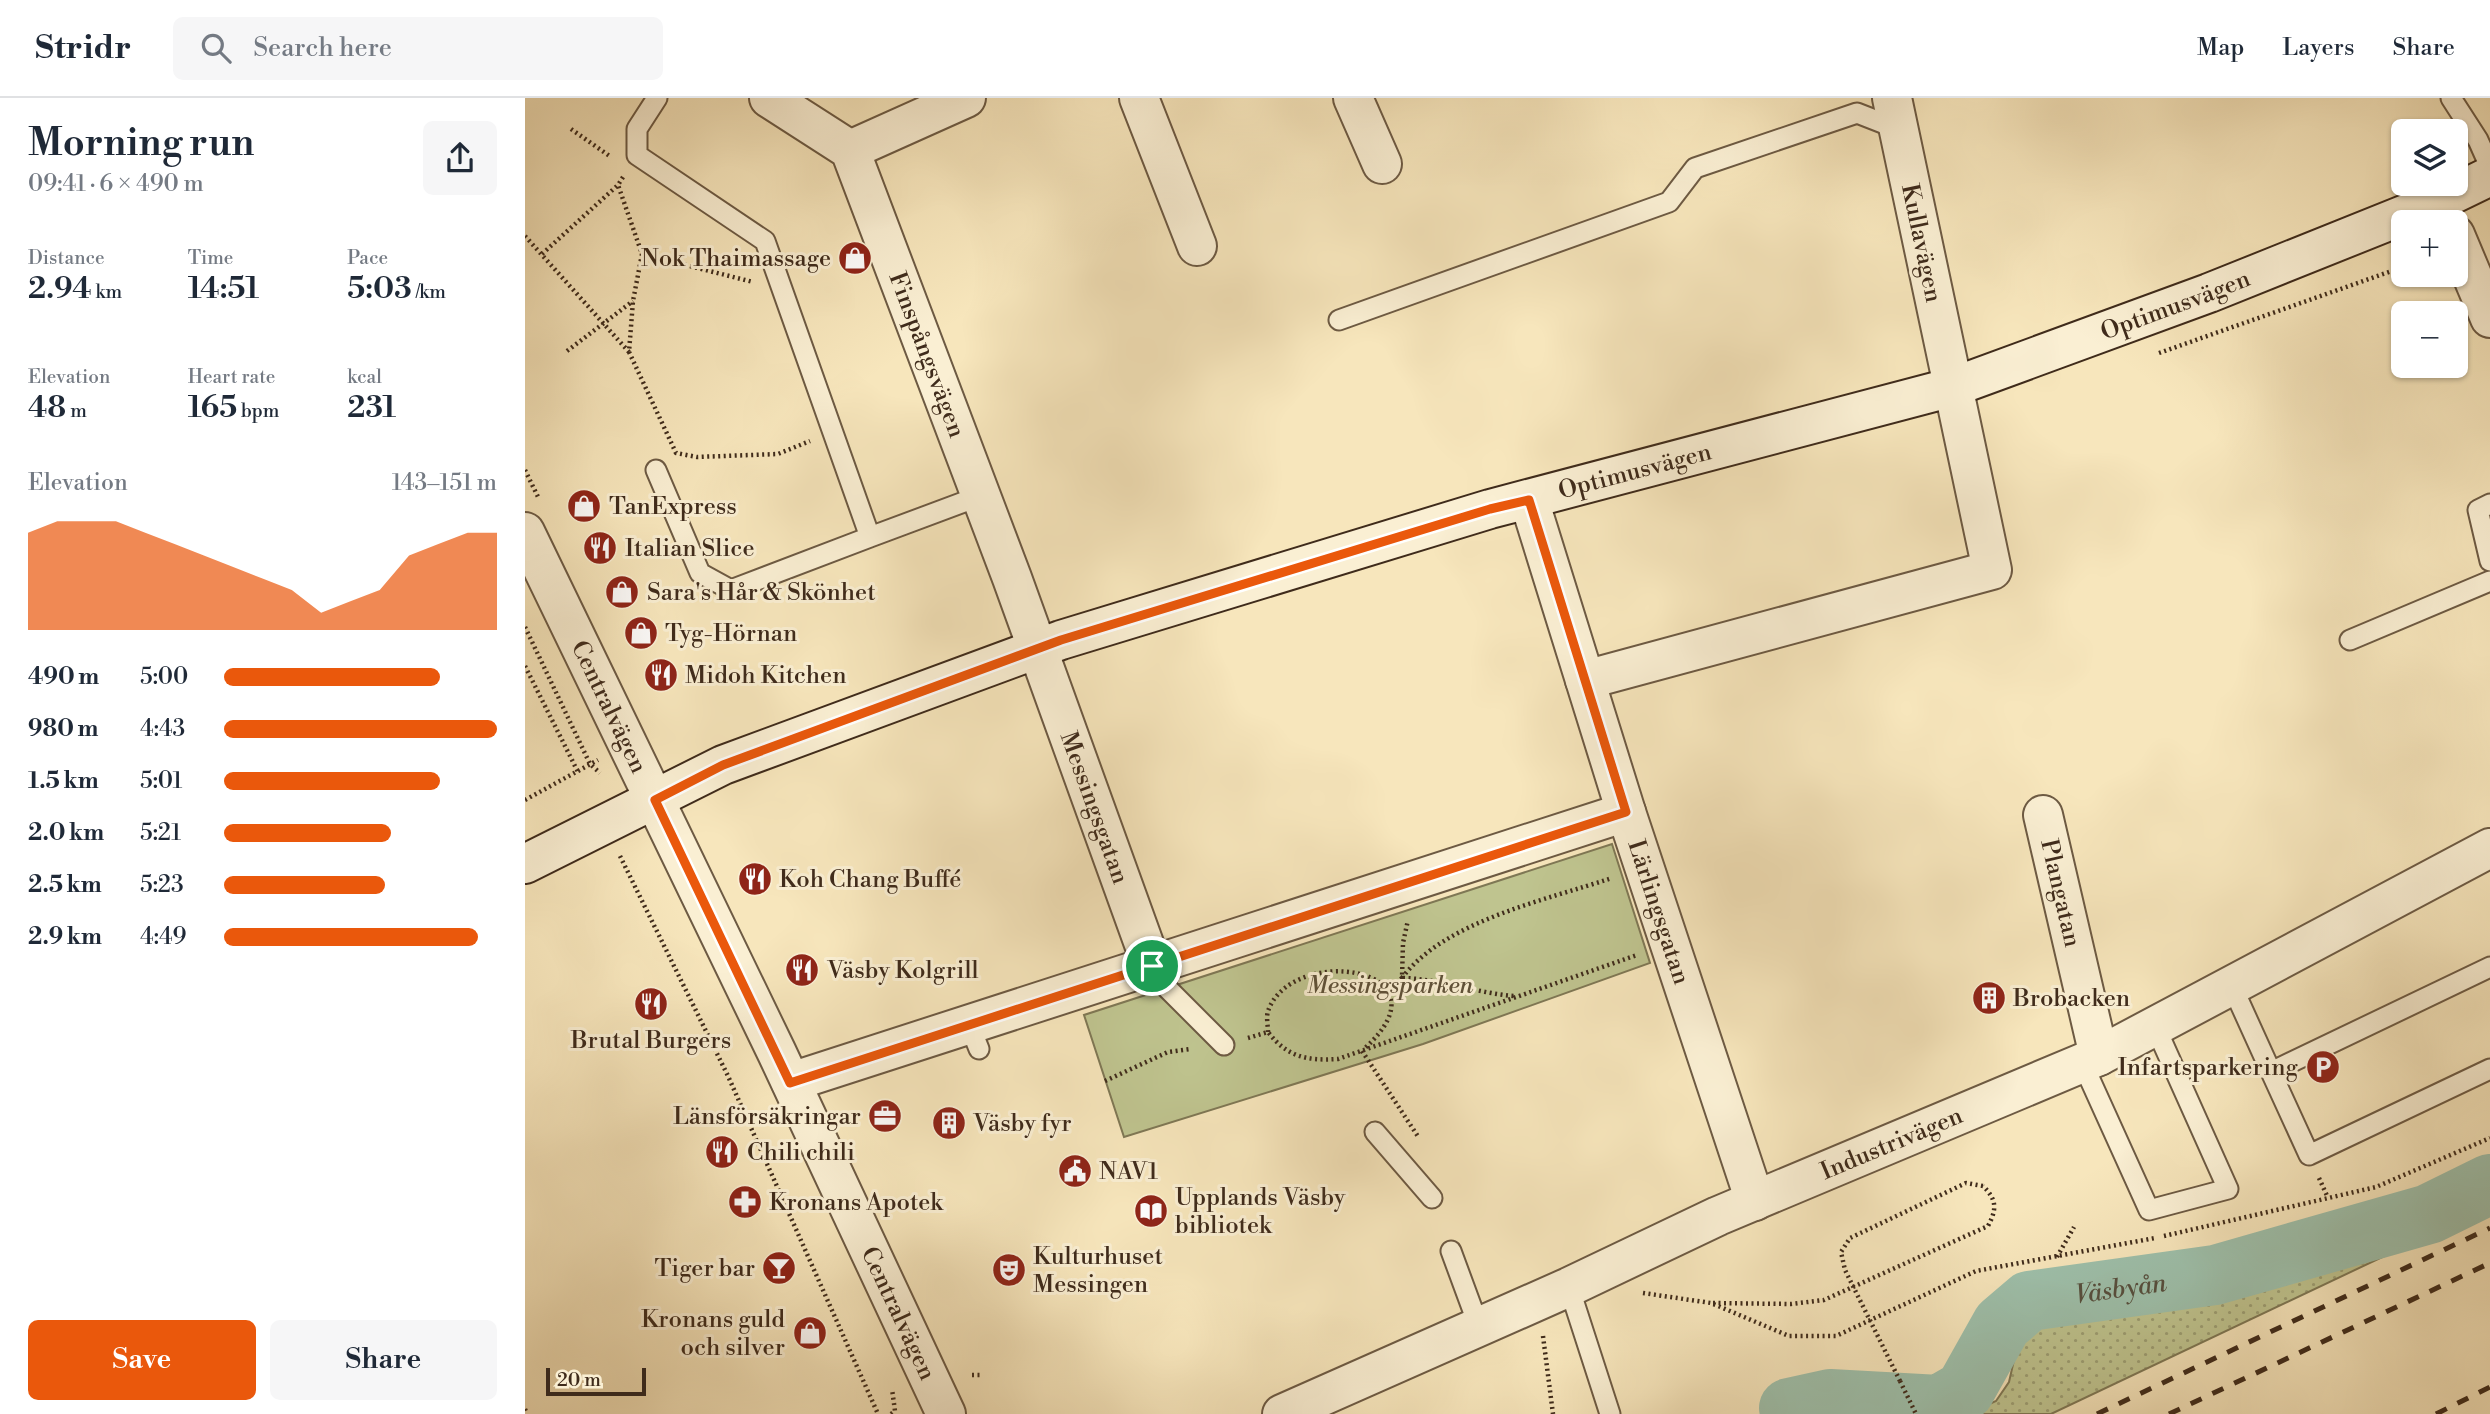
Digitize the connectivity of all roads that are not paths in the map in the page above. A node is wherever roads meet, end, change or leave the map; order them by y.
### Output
1 (657, 98) edge
2 (769, 98) edge
3 (966, 98) edge
4 (1139, 98) edge
5 (1353, 98) edge
6 (2451, 98) edge
7 (1895, 114) edge
8 (850, 150) junction
9 (1382, 164) dead end
10 (2490, 167) edge
11 (2490, 176) edge
12 (2446, 210) edge
13 (2391, 230) edge
14 (1197, 246) dead end
15 (2468, 266) edge
16 (2490, 318) edge
17 (1339, 320) dead end
18 (1953, 387) junction
19 (656, 470) dead end
20 (980, 496) junction
21 (1529, 500) junction
22 (2484, 507) edge
23 (525, 531) edge
24 (870, 537) junction
25 (2490, 561) edge
26 (2490, 581) edge
27 (2350, 640) dead end
28 (1037, 649) junction
29 (1585, 680) junction
30 (655, 800) junction
31 (1626, 812) junction
32 (2043, 815) dead end
33 (2490, 848) edge
34 (525, 864) edge
35 (1152, 966) junction
36 (2490, 967) edge
37 (2232, 986) junction
38 (2155, 1026) junction
39 (1224, 1045) road end
40 (2090, 1059) junction
41 (2490, 1069) edge
42 (2271, 1072) junction
43 (790, 1083) junction
44 (1375, 1132) dead end
45 (1431, 1198) dead end
46 (1755, 1201) junction
47 (1451, 1251) dead end
48 (1569, 1287) junction
49 (1479, 1326) junction
50 (946, 1414) edge
51 (1282, 1414) edge
52 (1610, 1414) edge

1 - 24 lane
2 - 8 street
3 - 8 street
4 - 14 street
5 - 9 street
6 - 10 lane
7 - 17 lane
7 - 18 street, Kullavägen
8 - 20 street, Finspångsvägen
11 - 12 street, Optimusvägen
13 - 18 street, Optimusvägen
15 - 16 street
18 - 21 street, Optimusvägen
18 - 29 street
19 - 24 lane
20 - 24 lane
20 - 28 street, Finspångsvägen
21 - 28 street, Optimusvägen
21 - 29 street, Lärlingsgatan
22 - 25 lane
23 - 30 street, Centralvägen
26 - 27 lane
28 - 30 street, Optimusvägen
28 - 35 street, Messingsgatan
29 - 31 street, Lärlingsgatan
30 - 34 street, Optimusvägen
30 - 43 street, Centralvägen
31 - 35 street
31 - 46 street, Lärlingsgatan
32 - 40 street, Plangatan
33 - 37 street, Industrivägen
35 - 39 lane
35 - 43 street
36 - 42 lane
37 - 38 street, Industrivägen
37 - 42 lane
38 - 40 street, Industrivägen
38 - 40 lane
40 - 46 street, Industrivägen
41 - 42 lane
43 - 50 street, Centralvägen
44 - 45 lane
46 - 48 street, Industrivägen
47 - 49 lane
48 - 49 street, Industrivägen
48 - 52 lane
49 - 51 street, Industrivägen

